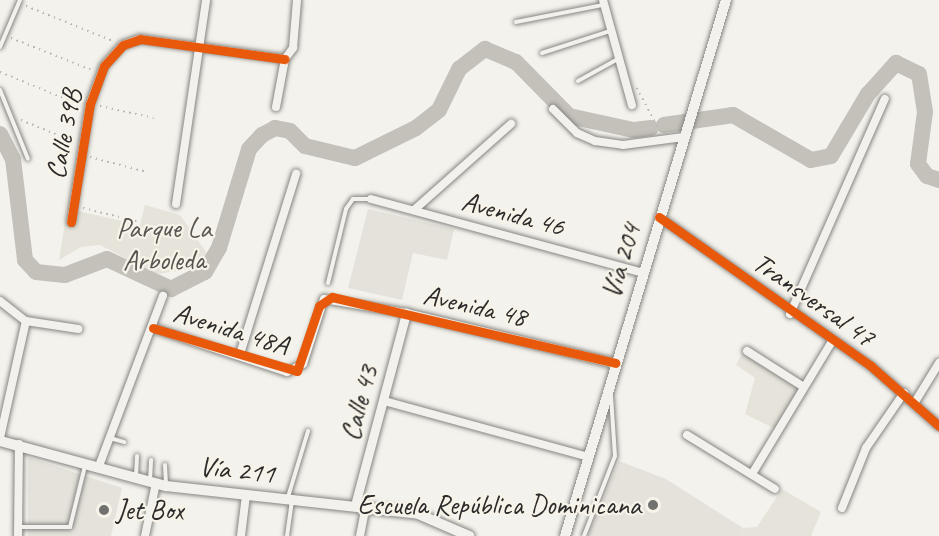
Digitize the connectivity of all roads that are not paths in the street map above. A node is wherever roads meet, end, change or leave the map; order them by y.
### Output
1 (206, 0) edge
2 (297, 0) edge
3 (726, 0) edge
4 (19, 1) edge
5 (603, 3) edge
6 (516, 22) dead end
7 (610, 31) junction
8 (0, 47) edge
9 (203, 49) junction
10 (542, 53) dead end
11 (285, 59) junction
12 (618, 59) junction
13 (578, 81) dead end
14 (0, 90) edge
15 (885, 99) dead end
16 (632, 105) dead end
17 (276, 106) dead end
18 (554, 109) dead end
19 (511, 124) dead end
20 (685, 134) junction
21 (28, 159) dead end
22 (296, 174) dead end
23 (371, 199) joint
24 (176, 204) dead end
25 (414, 210) junction
26 (659, 217) junction
27 (71, 222) dead end
28 (643, 273) junction
29 (328, 283) dead end
30 (163, 296) dead end
31 (0, 301) edge
32 (406, 313) junction
33 (790, 314) junction
34 (26, 321) junction
35 (153, 328) junction
36 (78, 329) dead end
37 (831, 343) junction
38 (747, 351) dead end
39 (240, 354) junction
40 (615, 363) junction
41 (939, 363) edge
42 (297, 371) joint
43 (610, 379) junction
44 (804, 387) junction
45 (904, 393) junction
46 (384, 401) junction
47 (915, 402) junction
48 (939, 426) edge
49 (308, 431) dead end
50 (687, 435) dead end
51 (110, 438) junction
52 (0, 440) edge
53 (124, 442) dead end
54 (19, 444) junction
55 (137, 456) dead end
56 (589, 457) junction
57 (151, 460) dead end
58 (86, 462) junction
59 (165, 465) dead end
60 (99, 466) junction
61 (752, 474) junction
62 (136, 477) junction
63 (157, 483) junction
64 (775, 489) dead end
65 (246, 497) junction
66 (290, 500) junction
67 (361, 506) junction
68 (842, 508) dead end
69 (18, 527) junction
70 (18, 536) edge
71 (145, 536) edge
72 (241, 536) edge
73 (287, 536) edge
74 (360, 536) edge
75 (469, 536) edge
76 (565, 536) edge
77 (584, 536) edge

1 - 9 street
2 - 11 street
3 - 20 main road, Vía 204
4 - 8 lane
5 - 6 lane
5 - 7 street
7 - 10 lane
7 - 12 street
9 - 11 street
9 - 24 street
9 - 27 street, Calle 39B
11 - 17 street
12 - 13 lane
12 - 16 street
14 - 21 lane
15 - 33 street
18 - 20 street
19 - 25 street
20 - 26 main road, Vía 204
22 - 39 street
23 - 25 street, Avenida 46
23 - 29 lane
25 - 28 street, Avenida 46
26 - 28 main road, Vía 204
26 - 33 street, Transversal 47
28 - 40 main road, Vía 204
30 - 35 street
31 - 34 street
32 - 40 street, Avenida 48
32 - 42 street, Avenida 48
32 - 46 street, Calle 43
33 - 37 street, Transversal 47
34 - 36 street
34 - 52 street
35 - 39 street, Avenida 48A
35 - 51 street
37 - 44 street
37 - 45 street, Transversal 47
38 - 44 street
39 - 42 street, Avenida 48A
40 - 43 main road, Vía 204
41 - 47 street
43 - 56 main road, Vía 204
43 - 77 lane
44 - 61 street
45 - 47 street, Transversal 47
45 - 68 street
46 - 56 street
46 - 67 street, Calle 43
47 - 48 street, Transversal 47
49 - 66 lane
50 - 61 street
51 - 53 lane
51 - 60 street
52 - 54 main road, Vía 211
54 - 58 main road, Vía 211
54 - 69 street
55 - 62 lane
56 - 76 main road, Vía 204
57 - 63 lane
58 - 60 main road, Vía 211
58 - 69 lane
59 - 63 lane
60 - 62 main road, Vía 211
61 - 64 street
62 - 63 main road, Vía 211
63 - 65 main road, Vía 211
63 - 71 street
65 - 66 main road, Vía 211
65 - 72 street
66 - 67 main road, Vía 211
66 - 73 lane
67 - 74 street, Calle 43
67 - 75 main road, Vía 211
69 - 70 street

